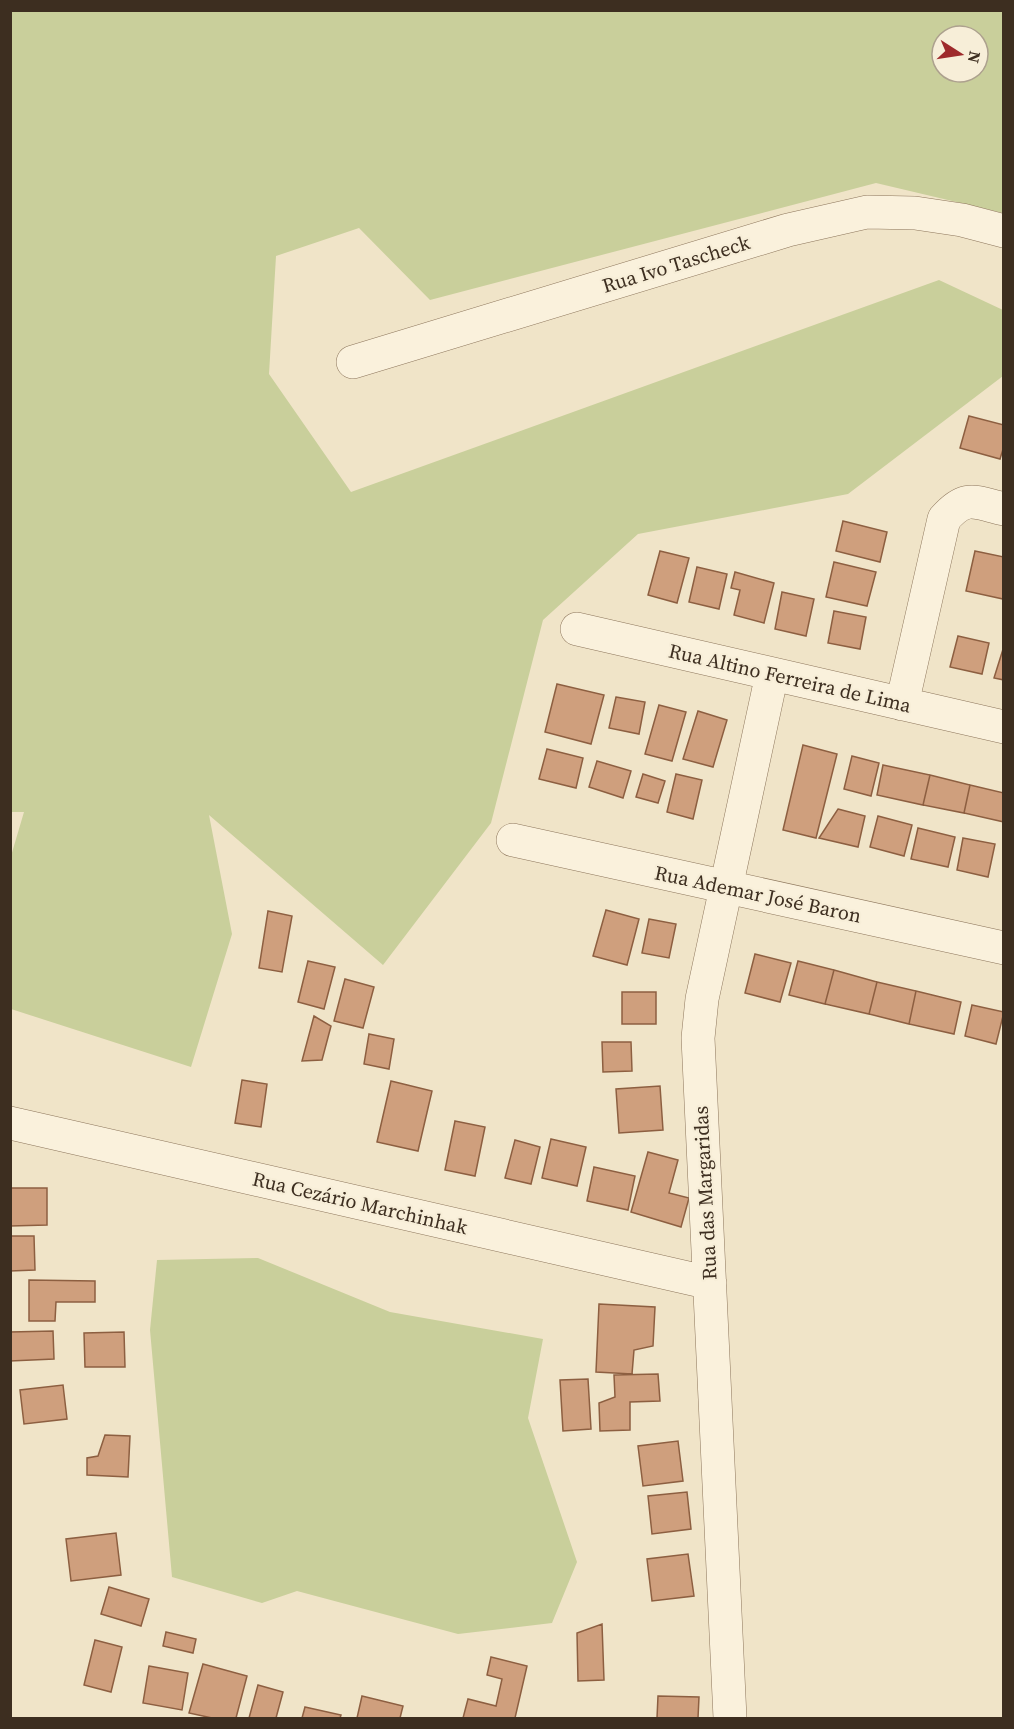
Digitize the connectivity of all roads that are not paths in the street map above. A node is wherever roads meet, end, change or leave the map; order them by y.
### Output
1 (1004, 231) edge
2 (353, 362) dead end
3 (1004, 509) edge
4 (577, 629) dead end
5 (772, 674) junction
6 (902, 704) junction
7 (1004, 727) edge
8 (513, 840) dead end
9 (725, 887) junction
10 (1004, 948) edge
11 (10, 1123) edge
12 (710, 1283) junction
13 (730, 1719) edge

1 - 2 street, Rua Ivo Tascheck
3 - 6 street
4 - 5 street, Rua Altino Ferreira de Lima
5 - 6 street, Rua Altino Ferreira de Lima
5 - 9 street, Rua das Margaridas
6 - 7 street, Rua Altino Ferreira de Lima
8 - 9 street, Rua Ademar José Baron
9 - 10 street, Rua Ademar José Baron
9 - 12 street, Rua das Margaridas
11 - 12 street, Rua Cezário Marchinhak
12 - 13 street, Rua das Margaridas

